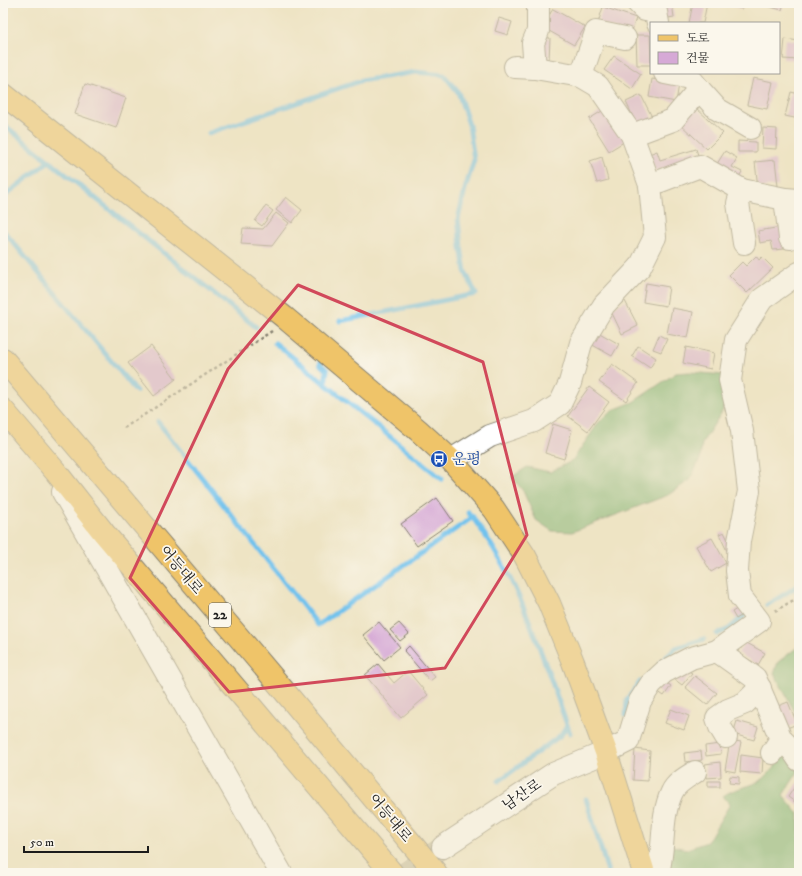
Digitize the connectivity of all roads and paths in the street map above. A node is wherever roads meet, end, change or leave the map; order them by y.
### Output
1 (538, 3) edge
2 (638, 3) edge
3 (658, 22) edge
4 (625, 38) dead end
5 (670, 74) edge
6 (581, 76) junction
7 (699, 89) junction
8 (3, 94) edge
9 (750, 128) dead end
10 (632, 136) junction
11 (650, 185) junction
12 (742, 190) junction
13 (792, 199) edge
14 (790, 238) dead end
15 (744, 243) dead end
16 (799, 272) edge
17 (284, 317) junction
18 (3, 359) edge
19 (3, 410) edge
20 (124, 428) dead end
21 (43, 456) junction
22 (451, 460) junction
23 (799, 597) edge
24 (759, 621) junction
25 (717, 651) junction
26 (760, 688) junction
27 (726, 737) dead end
28 (606, 752) junction
29 (799, 760) edge
30 (695, 772) dead end
31 (443, 847) tunnel mouth
32 (281, 873) edge
33 (392, 873) edge
34 (436, 873) edge
35 (644, 873) edge
36 (658, 873) edge

1 - 6 street
2 - 3 street
4 - 6 street
5 - 7 street
6 - 10 street
7 - 9 street
7 - 10 street
8 - 17 main road
10 - 11 street
11 - 12 street
11 - 22 street
12 - 13 street
12 - 15 street
13 - 14 street
16 - 24 street
17 - 20 path
17 - 22 main road
18 - 34 main road, 어등대로 / 22
19 - 21 main road, 22
21 - 32 street
21 - 33 main road, 22
22 - 28 main road
23 - 24 path
24 - 25 street
25 - 26 street
25 - 28 street, 남산로
26 - 27 street
26 - 29 street
28 - 31 street, 남산로
28 - 35 main road
30 - 36 street

